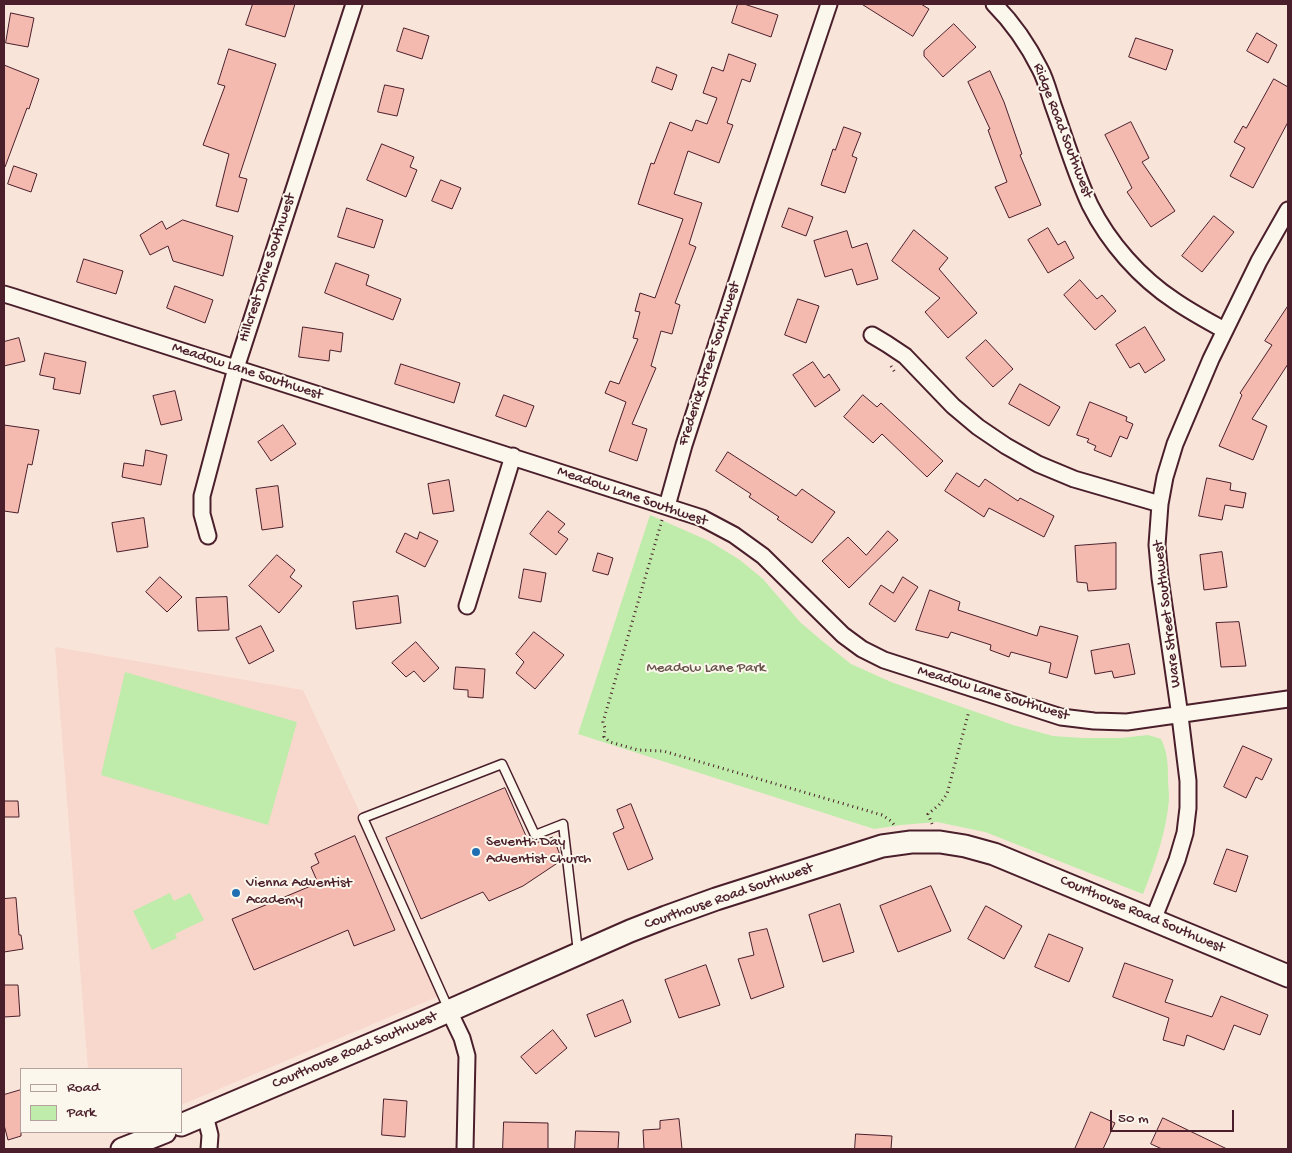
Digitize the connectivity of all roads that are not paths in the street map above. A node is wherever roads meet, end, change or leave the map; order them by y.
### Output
1 (354, 4) edge
2 (829, 4) edge
3 (994, 4) edge
4 (1288, 210) edge
5 (4, 294) edge
6 (1224, 330) junction
7 (872, 336) dead end
8 (236, 368) junction
9 (513, 456) junction
10 (1160, 504) junction
11 (667, 506) junction
12 (208, 536) dead end
13 (466, 606) dead end
14 (1288, 699) edge
15 (1180, 716) junction
16 (1153, 920) junction
17 (578, 954) junction
18 (1288, 976) edge
19 (449, 1011) junction
20 (205, 1114) junction
21 (182, 1125) edge
22 (162, 1133) edge
23 (122, 1149) edge
24 (209, 1149) edge
25 (464, 1149) edge

1 - 8 street, Hillcrest Drive Southwest
2 - 11 street, Frederick Street Southwest
3 - 6 street, Ridge Road Southwest
4 - 6 street, Ware Street Southwest
5 - 8 street, Meadow Lane Southwest
6 - 10 street, Ware Street Southwest
7 - 10 street
8 - 9 street, Meadow Lane Southwest
8 - 12 street, Hillcrest Drive Southwest
9 - 11 street, Meadow Lane Southwest
9 - 13 street
10 - 15 street, Ware Street Southwest
11 - 15 street, Meadow Lane Southwest
14 - 15 street, Meadow Lane Southwest
15 - 16 street, Ware Street Southwest
16 - 17 street, Courthouse Road Southwest
16 - 18 street, Courthouse Road Southwest
17 - 19 street, Courthouse Road Southwest
17 - 19 lane
19 - 20 street, Courthouse Road Southwest
19 - 25 street
20 - 21 street, Courthouse Road Southwest
20 - 24 street
22 - 23 street

